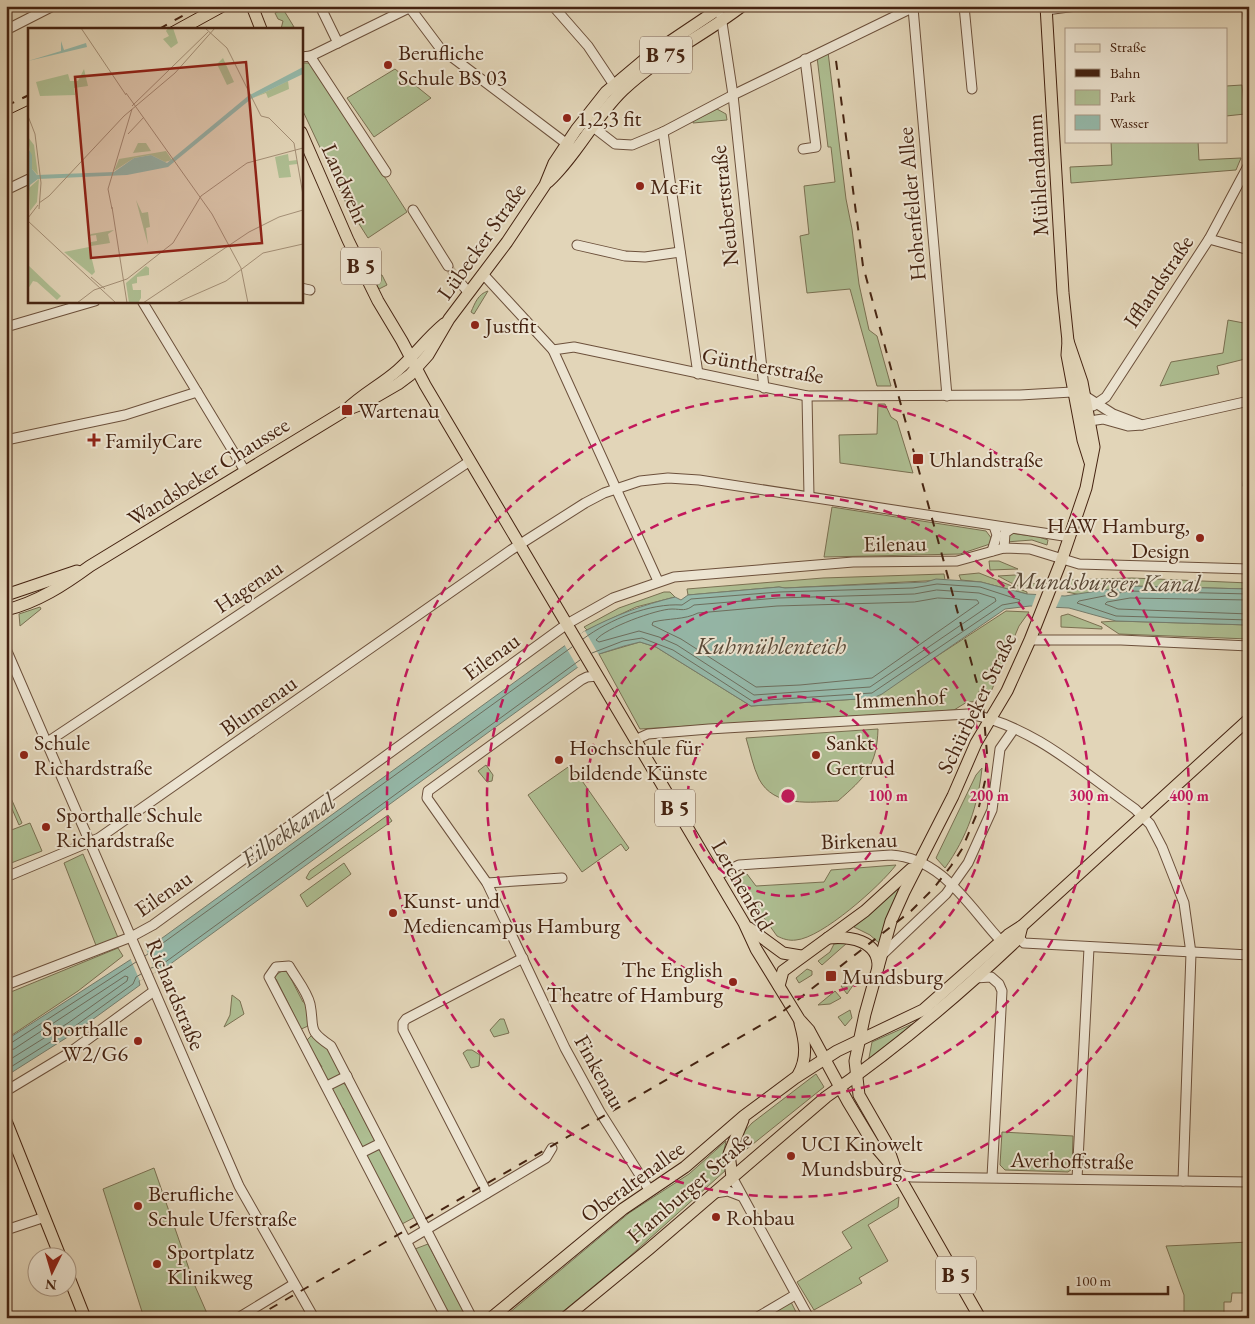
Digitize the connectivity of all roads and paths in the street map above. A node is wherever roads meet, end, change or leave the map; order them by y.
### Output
1 (37, 6) edge
2 (53, 6) edge
3 (252, 6) edge
4 (320, 6) edge
5 (553, 6) edge
6 (742, 6) edge
7 (964, 6) edge
8 (1076, 6) edge
9 (1247, 6) edge
10 (412, 7) edge
11 (914, 7) edge
12 (1046, 8) edge
13 (721, 10) edge
14 (34, 16) junction
15 (1249, 25) edge
16 (261, 28) edge
17 (6, 30) edge
18 (338, 43) junction
19 (306, 57) edge
20 (804, 60) junction
21 (616, 82) junction
22 (972, 89) dead end
23 (732, 94) junction
24 (616, 97) junction
25 (592, 126) junction
26 (663, 132) junction
27 (302, 134) edge
28 (571, 147) junction
29 (803, 149) dead end
30 (1249, 164) edge
31 (386, 172) dead end
32 (28, 179) edge
33 (6, 190) edge
34 (413, 210) dead end
35 (1208, 239) junction
36 (577, 245) dead end
37 (1249, 250) edge
38 (680, 252) junction
39 (448, 266) tunnel mouth
40 (483, 274) junction
41 (458, 280) tunnel mouth
42 (469, 293) junction
43 (90, 302) edge
44 (143, 302) edge
45 (449, 319) junction
46 (6, 326) edge
47 (1068, 341) junction
48 (553, 350) junction
49 (411, 358) junction
50 (416, 368) junction
51 (698, 374) junction
52 (764, 388) junction
53 (197, 392) junction
54 (1072, 392) junction
55 (807, 396) junction
56 (947, 396) junction
57 (1106, 397) junction
58 (1249, 401) edge
59 (1090, 403) junction
60 (346, 410) junction
61 (1127, 421) junction
62 (1084, 422) junction
63 (1142, 425) junction
64 (6, 440) edge
65 (470, 461) junction
66 (245, 471) junction
67 (618, 488) junction
68 (809, 496) junction
69 (994, 526) junction
70 (1011, 529) junction
71 (1070, 536) junction
72 (520, 546) junction
73 (1004, 548) junction
74 (992, 551) junction
75 (1062, 559) junction
76 (90, 566) junction
77 (1249, 569) edge
78 (658, 580) junction
79 (6, 595) edge
80 (6, 610) edge
81 (566, 624) junction
82 (1030, 640) junction
83 (1249, 646) edge
84 (7, 651) edge
85 (597, 676) junction
86 (990, 718) junction
87 (1249, 719) edge
88 (1014, 728) junction
89 (635, 740) junction
90 (46, 743) junction
91 (1142, 816) junction
92 (90, 842) junction
93 (919, 861) junction
94 (716, 876) junction
95 (6, 877) edge
96 (562, 878) dead end
97 (487, 883) junction
98 (952, 885) junction
99 (744, 923) junction
100 (1022, 926) junction
101 (131, 937) junction
102 (1018, 938) junction
103 (825, 939) junction
104 (1001, 942) junction
105 (1089, 948) junction
106 (1190, 953) junction
107 (884, 954) junction
108 (1249, 955) edge
109 (801, 956) junction
110 (523, 958) junction
111 (878, 969) junction
112 (975, 978) junction
113 (6, 985) edge
114 (779, 986) junction
115 (154, 991) junction
116 (799, 1019) junction
117 (312, 1027) junction
118 (299, 1033) junction
119 (859, 1041) junction
120 (825, 1058) junction
121 (855, 1061) junction
122 (347, 1076) junction
123 (796, 1077) junction
124 (856, 1078) junction
125 (326, 1086) junction
126 (840, 1087) junction
127 (6, 1091) edge
128 (744, 1116) junction
129 (6, 1121) edge
130 (381, 1143) junction
131 (732, 1144) junction
132 (552, 1148) dead end
133 (362, 1153) junction
134 (754, 1157) junction
135 (896, 1171) junction
136 (732, 1177) junction
137 (992, 1177) junction
138 (1077, 1179) junction
139 (1183, 1181) junction
140 (1249, 1182) edge
141 (650, 1191) junction
142 (487, 1193) junction
143 (715, 1193) junction
144 (741, 1196) junction
145 (45, 1217) junction
146 (425, 1229) junction
147 (6, 1230) edge
148 (407, 1241) junction
149 (56, 1246) edge
150 (294, 1284) junction
151 (795, 1295) junction
152 (76, 1296) edge
153 (85, 1318) edge
154 (238, 1318) edge
155 (314, 1318) edge
156 (446, 1318) edge
157 (472, 1318) edge
158 (491, 1318) edge
159 (565, 1318) edge
160 (756, 1318) edge
161 (809, 1318) edge
162 (980, 1318) edge

1 - 14 street
2 - 14 street
3 - 16 main road
4 - 18 street
5 - 21 street
6 - 13 main road, Lübecker Straße / B 75
7 - 22 street
8 - 12 street
9 - 15 street
10 - 18 street
10 - 28 street
11 - 20 street
11 - 56 street, Hohenfelder Allee
12 - 47 main road, Mühlendamm
13 - 21 main road, Lübecker Straße / B 75
13 - 23 street, Neubertstraße
13 - 24 main road, Lübecker Straße / B 75
14 - 17 street
18 - 19 street
19 - 31 street
20 - 23 street
20 - 29 street
21 - 24 street
21 - 28 main road, Lübecker Straße / B 75
23 - 26 street
23 - 52 street, Neubertstraße
24 - 25 main road, Lübecker Straße / B 75
25 - 26 street
25 - 28 main road, Lübecker Straße / B 75
26 - 38 street
27 - 49 main road, Landwehr / B 5
28 - 40 main road, Lübecker Straße / B 75
30 - 35 street, Ifflandstraße
32 - 33 street
34 - 39 street
35 - 37 street
35 - 57 street, Ifflandstraße
36 - 38 street
38 - 51 street
40 - 42 main road, Lübecker Straße / B 75
40 - 48 street
41 - 42 street
42 - 45 main road, Lübecker Straße / B 75
43 - 46 street
44 - 53 street
45 - 49 main road, Lübecker Straße / B 75
45 - 50 main road, Lübecker Straße / B 75
47 - 54 main road, Mühlendamm
47 - 59 main road, Mühlendamm
48 - 51 street, Güntherstraße
48 - 67 street
49 - 50 main road, B 5
49 - 60 main road, Wandsbeker Chaussee
50 - 60 main road, Wandsbeker Chaussee
50 - 65 main road, B 5
51 - 52 street, Güntherstraße
52 - 55 street, Güntherstraße
53 - 64 street
53 - 66 street
54 - 56 street, Güntherstraße
54 - 59 street, Güntherstraße
54 - 62 main road, Mühlendamm
55 - 56 street, Güntherstraße
55 - 68 street
57 - 59 street, Ifflandstraße
57 - 61 street
58 - 63 street
59 - 61 street, Güntherstraße
59 - 62 main road, Mühlendamm
60 - 66 main road, Wandsbeker Chaussee
61 - 63 street
62 - 63 street
62 - 71 main road, Schürbeker Straße
65 - 72 main road, B 5
65 - 90 street, Hagenau
66 - 76 main road, Wandsbeker Chaussee
67 - 68 street
67 - 72 street
67 - 78 street
68 - 69 street
69 - 70 street
69 - 74 street
70 - 71 street
70 - 73 street
71 - 75 main road, Schürbeker Straße
72 - 81 main road, B 5
72 - 92 street, Blumenau
73 - 74 street, Eilenau
73 - 75 street, Eilenau
74 - 78 street, Eilenau
75 - 77 street, Eilenau
75 - 82 main road, Schürbeker Straße
76 - 79 main road, Wandsbeker Chaussee
76 - 80 main road, Wandsbeker Chaussee
78 - 81 street, Eilenau
81 - 85 main road, Lerchenfeld / B 5
81 - 101 street, Eilenau
82 - 83 street
82 - 86 main road, Schürbeker Straße
84 - 90 street, Richardstraße
85 - 89 main road, Lerchenfeld / B 5
85 - 97 street, Finkenau
86 - 88 street, Immenhof
86 - 89 street, Immenhof
86 - 93 main road, Schürbeker Straße
87 - 91 main road
88 - 91 street, Immenhof
88 - 98 street
89 - 94 main road, Lerchenfeld / B 5
90 - 92 street, Richardstraße
91 - 100 main road
91 - 106 street, Immenhof
92 - 95 street, Blumenau
92 - 101 street, Richardstraße
93 - 94 street, Birkenau
93 - 98 street, Birkenau
93 - 103 main road
93 - 107 main road, Schürbeker Straße
94 - 99 main road, Lerchenfeld / B 5
96 - 97 street
97 - 110 street, Finkenau
98 - 104 street, Birkenau
98 - 107 street
99 - 109 main road, B 5
99 - 114 main road, Lerchenfeld / B 5
100 - 102 main road
100 - 104 main road
101 - 113 street, Eilenau
101 - 115 street, Richardstraße
102 - 105 street
102 - 112 main road
103 - 109 main road
103 - 111 main road
104 - 119 main road
105 - 106 street
105 - 138 street
106 - 108 street
106 - 139 street, Immenhof
107 - 111 main road, Schürbeker Straße
109 - 114 main road
110 - 141 street, Finkenau
110 - 142 street
111 - 119 main road, Schürbeker Straße / B 5
112 - 124 main road
112 - 137 street
114 - 116 main road, Lerchenfeld / B 5
115 - 127 street
115 - 150 street, Richardstraße
116 - 120 main road, Lerchenfeld / B 5
116 - 123 main road
117 - 118 street
117 - 118 street
117 - 122 street
118 - 125 street
119 - 120 main road
119 - 121 main road, Schürbeker Straße / B 5
120 - 123 main road, Oberaltenallee
120 - 126 main road, Lerchenfeld / B 5
121 - 124 main road, B 5
121 - 126 main road, B 5
122 - 125 street
122 - 130 street
123 - 128 main road, Oberaltenallee
124 - 126 main road
124 - 135 main road, B 5
125 - 133 street
126 - 134 main road, Hamburger Straße
126 - 135 main road, B 5
128 - 131 main road
128 - 141 main road, Oberaltenallee
129 - 145 main road
130 - 133 street
130 - 146 street
131 - 134 main road
131 - 136 main road
132 - 142 street
133 - 148 street
134 - 136 main road, Hamburger Straße
135 - 137 street, Averhoffstraße
135 - 162 main road, B 5
136 - 143 main road, Hamburger Straße
136 - 144 street
137 - 138 street, Averhoffstraße
138 - 139 street, Averhoffstraße
139 - 140 street, Averhoffstraße
141 - 158 main road, Oberaltenallee
142 - 146 street
143 - 144 street
143 - 159 main road, Hamburger Straße
144 - 151 street
145 - 147 street
145 - 149 main road
146 - 148 street
146 - 157 street
148 - 156 street
150 - 154 street
150 - 155 street, Richardstraße
151 - 160 street
151 - 161 street
152 - 153 main road

